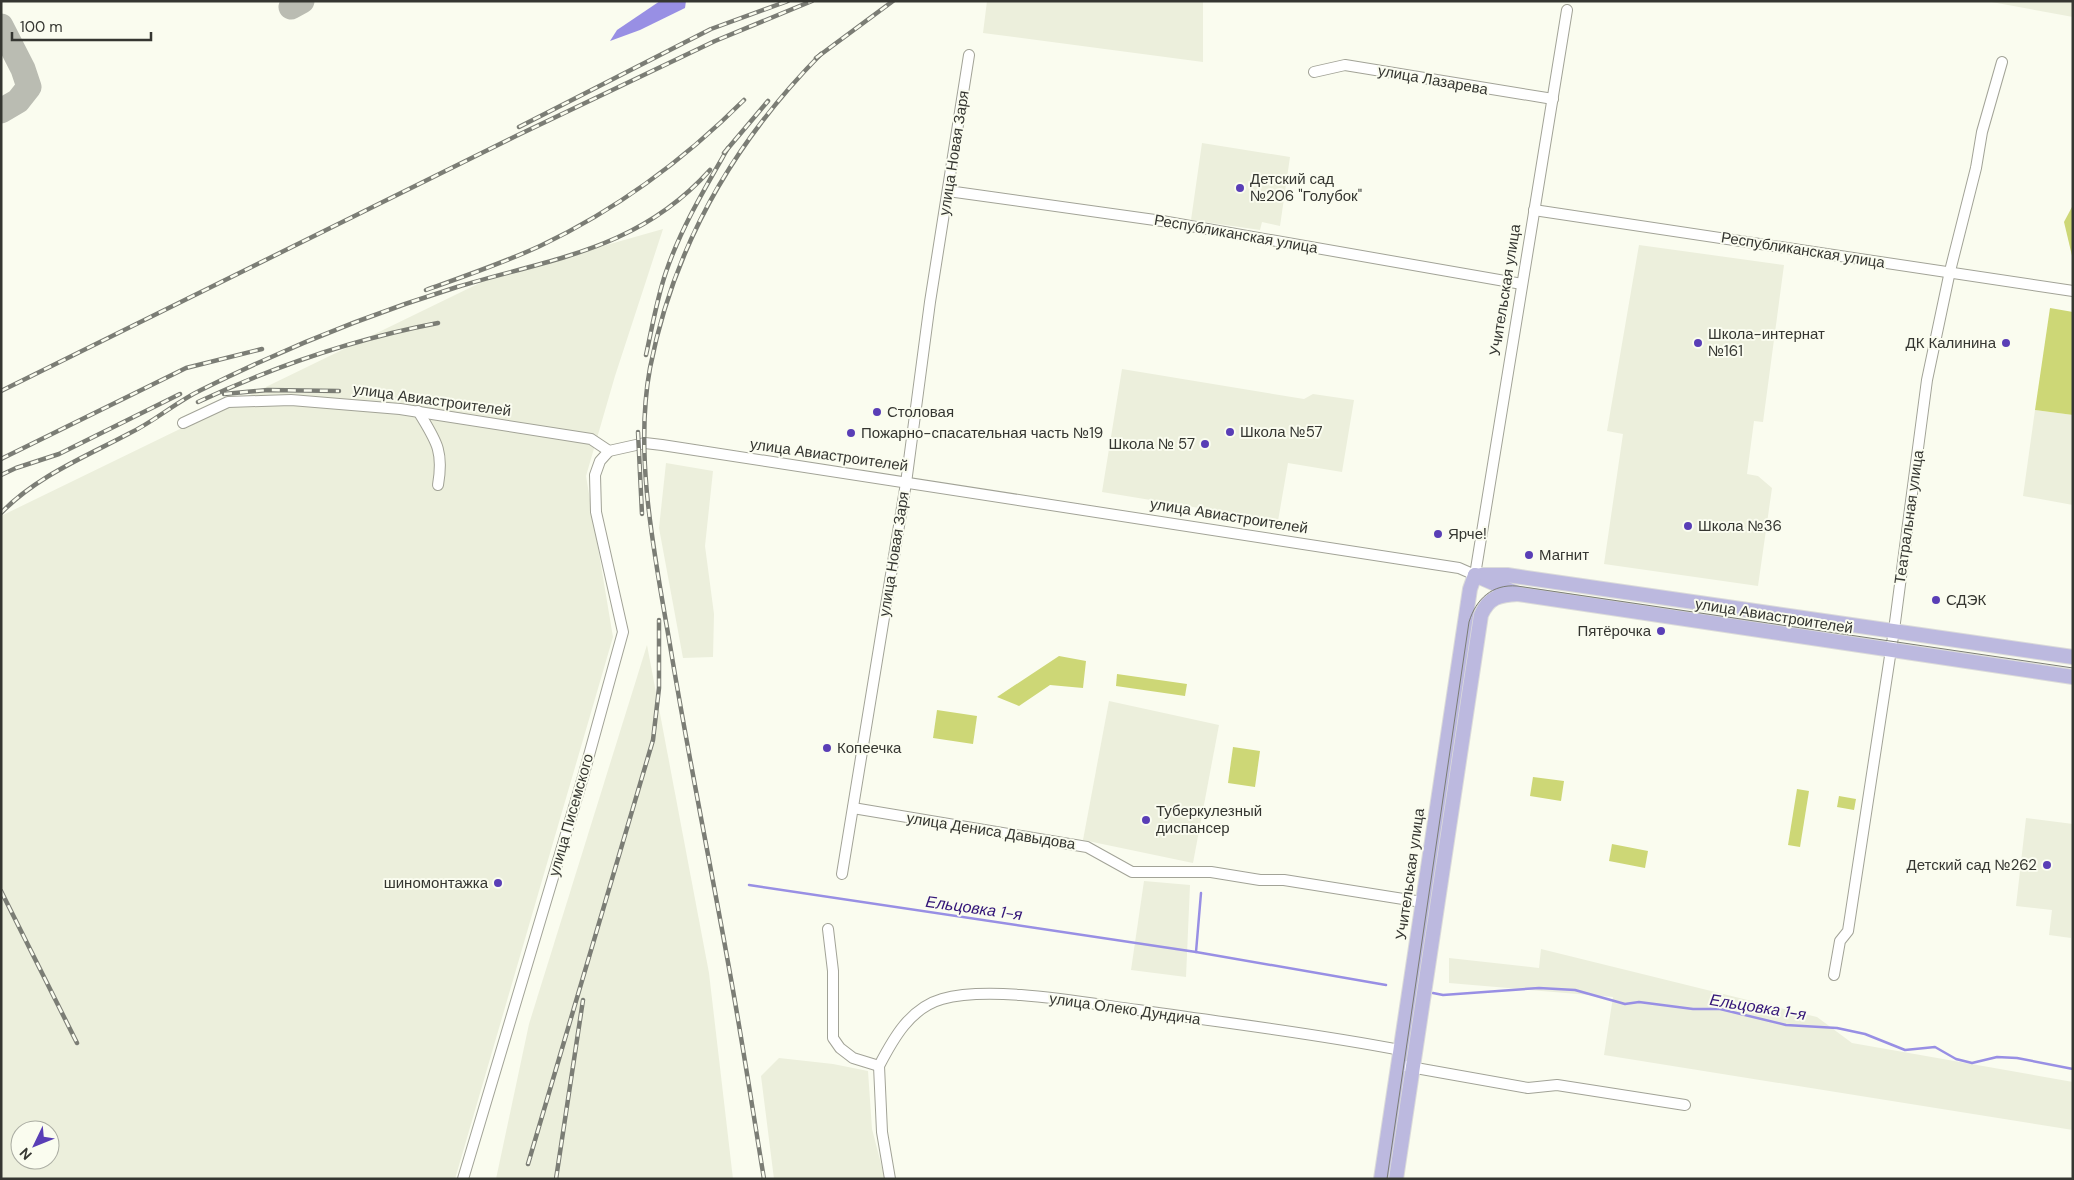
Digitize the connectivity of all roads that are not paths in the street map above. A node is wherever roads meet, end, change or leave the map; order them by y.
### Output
1 (1567, 10) dead end
2 (969, 55) dead end
3 (2002, 62) dead end
4 (1314, 72) dead end
5 (1553, 99) junction
6 (948, 191) junction
7 (1534, 210) junction
8 (1950, 271) junction
9 (1522, 284) junction
10 (2073, 291) edge
11 (418, 411) junction
12 (183, 423) dead end
13 (609, 451) junction
14 (906, 483) junction
15 (438, 485) dead end
16 (1475, 575) junction
17 (1518, 594) junction
18 (1485, 606) junction
19 (1894, 630) junction
20 (1891, 650) junction
21 (2073, 657) edge
22 (2073, 677) edge
23 (852, 808) junction
24 (842, 874) dead end
25 (1422, 902) junction
26 (828, 930) dead end
27 (1834, 975) dead end
28 (1400, 1050) junction
29 (879, 1066) junction
30 (1406, 1066) junction
31 (1685, 1105) dead end
32 (463, 1179) edge
33 (890, 1179) edge
34 (1382, 1179) edge
35 (1396, 1179) edge

1 - 5 street, Учительская улица
2 - 6 street, улица Новая Заря
3 - 8 street, Театральная улица
4 - 5 street, улица Лазарева
5 - 7 street, Учительская улица
6 - 9 street, Республиканская улица
6 - 14 street, улица Новая Заря
7 - 8 street, Республиканская улица
7 - 9 street, Учительская улица
8 - 10 street, Республиканская улица
8 - 19 street, Театральная улица
9 - 16 street, Учительская улица
11 - 12 street, улица Авиастроителей
11 - 13 street, улица Авиастроителей
11 - 15 street
13 - 14 street, улица Авиастроителей
13 - 32 street, улица Писемского
14 - 16 street, улица Авиастроителей
14 - 23 street, улица Новая Заря
16 - 17 main road, улица Авиастроителей
16 - 18 main road, Учительская улица
16 - 19 main road, улица Авиастроителей
16 - 25 main road, Учительская улица
17 - 18 main road
17 - 20 main road, улица Авиастроителей
18 - 30 main road, Учительская улица
19 - 20 street, Театральная улица
19 - 21 main road, улица Авиастроителей
20 - 22 main road, улица Авиастроителей
20 - 27 street, Театральная улица
23 - 24 street, улица Новая Заря
23 - 25 street, улица Дениса Давыдова
25 - 28 main road, Учительская улица
26 - 29 street
28 - 29 street, улица Олеко Дундича
28 - 30 main road, Учительская улица
29 - 33 street
30 - 31 street
30 - 34 main road, Учительская улица
30 - 35 main road, Учительская улица

